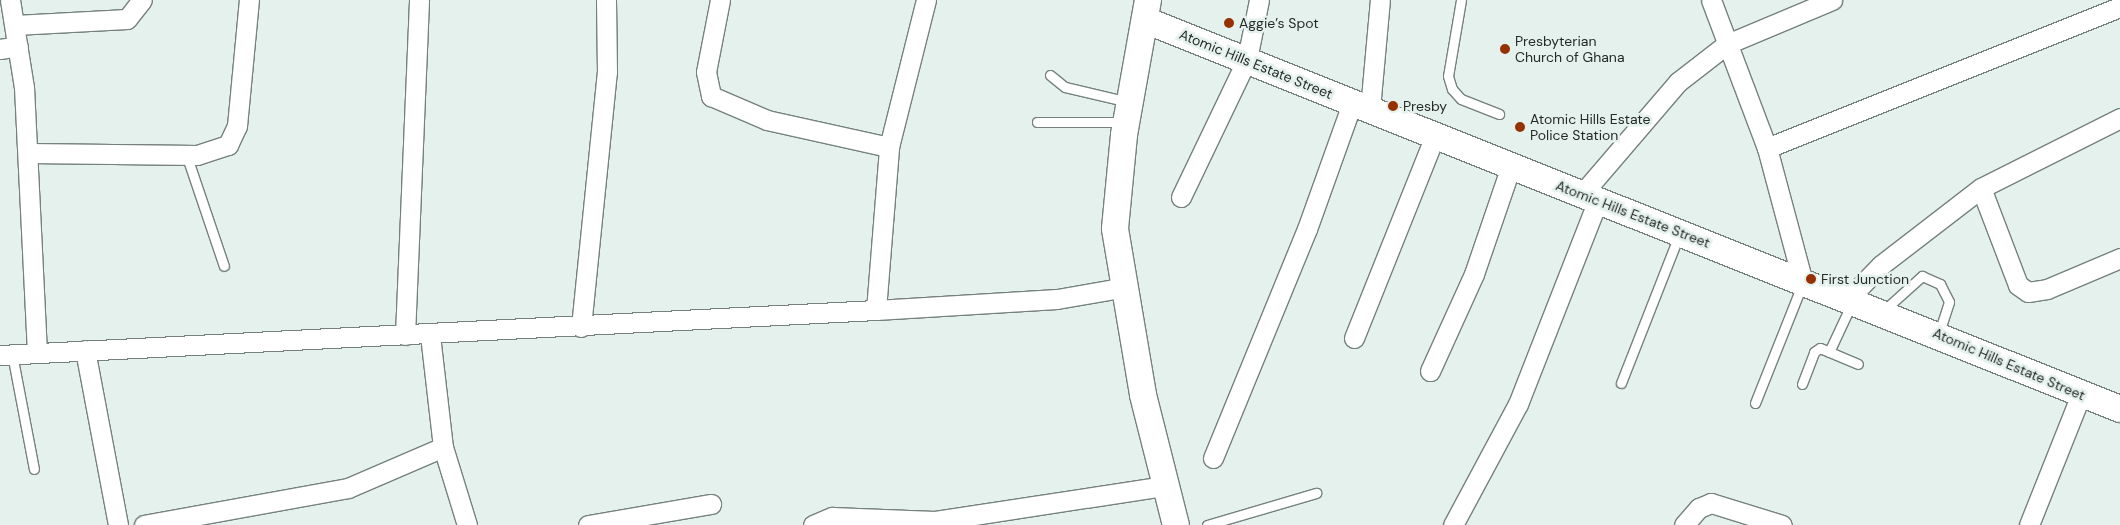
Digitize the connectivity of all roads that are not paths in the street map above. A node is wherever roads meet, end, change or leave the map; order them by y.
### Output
1 (10, 0) edge
2 (142, 0) edge
3 (249, 0) edge
4 (419, 0) edge
5 (606, 0) edge
6 (720, 0) edge
7 (926, 0) edge
8 (1259, 0) edge
9 (1380, 0) edge
10 (1461, 0) edge
11 (1711, 0) edge
12 (1832, 0) edge
13 (2120, 7) edge
14 (1146, 10) edge
15 (15, 25) junction
16 (1727, 44) junction
17 (9, 47) edge
18 (1247, 59) junction
19 (1050, 75) dead end
20 (1361, 106) junction
21 (1128, 113) junction
22 (1499, 114) dead end
23 (2120, 118) edge
24 (1037, 122) dead end
25 (1435, 135) junction
26 (889, 147) junction
27 (1767, 148) junction
28 (28, 152) junction
29 (186, 154) junction
30 (1511, 166) junction
31 (1981, 188) junction
32 (1181, 196) dead end
33 (1590, 197) junction
34 (1680, 232) junction
35 (2120, 258) edge
36 (224, 266) dead end
37 (1803, 282) junction
38 (1121, 288) junction
39 (1851, 300) junction
40 (876, 310) junction
41 (1882, 312) junction
42 (581, 327) junction
43 (1938, 334) junction
44 (430, 335) junction
45 (405, 336) junction
46 (1354, 338) dead end
47 (85, 350) junction
48 (37, 352) junction
49 (1829, 352) junction
50 (6, 354) edge
51 (1858, 364) dead end
52 (1430, 371) dead end
53 (1621, 383) dead end
54 (1802, 384) dead end
55 (2081, 394) junction
56 (1755, 403) dead end
57 (2120, 409) edge
58 (443, 447) junction
59 (1213, 458) dead end
60 (34, 469) dead end
61 (1163, 486) junction
62 (1316, 493) dead end
63 (711, 504) dead end
64 (1027, 517) edge
65 (118, 525) edge
66 (144, 525) edge
67 (467, 525) edge
68 (588, 525) edge
69 (813, 525) edge
70 (1176, 525) edge
71 (1206, 525) edge
72 (1453, 525) edge
73 (1684, 525) edge
74 (1782, 525) edge
75 (2029, 525) edge

1 - 15 street
2 - 15 street
3 - 29 street
4 - 45 street
5 - 42 street
6 - 26 street
7 - 26 street
8 - 18 street
9 - 20 street
10 - 22 lane
11 - 16 street
12 - 16 street
13 - 27 street
14 - 18 street, Atomic Hills Estate Street
14 - 21 street
15 - 17 street
16 - 27 street
16 - 33 street
17 - 28 street
18 - 20 street, Atomic Hills Estate Street
18 - 32 street
19 - 21 lane
20 - 25 street, Atomic Hills Estate Street
20 - 59 street
21 - 24 lane
21 - 38 street
23 - 31 street
25 - 30 street, Atomic Hills Estate Street
25 - 46 street
26 - 40 street
27 - 37 street
28 - 29 street
28 - 48 street
29 - 36 lane
30 - 33 street, Atomic Hills Estate Street
30 - 52 street
31 - 35 street
31 - 39 street
33 - 34 street, Atomic Hills Estate Street
33 - 72 street
34 - 37 street, Atomic Hills Estate Street
34 - 53 lane
37 - 39 street, Atomic Hills Estate Street
37 - 56 lane
38 - 40 street
38 - 61 street
39 - 41 street, Atomic Hills Estate Street
39 - 49 lane
40 - 42 street
41 - 43 street, Atomic Hills Estate Street
41 - 43 lane
42 - 44 street
43 - 55 street, Atomic Hills Estate Street
44 - 45 street
44 - 58 street
45 - 47 street
47 - 48 street
47 - 65 street
48 - 50 street
49 - 51 lane
49 - 54 lane
50 - 60 lane
55 - 57 street, Atomic Hills Estate Street
55 - 75 street
58 - 66 street
58 - 67 street
61 - 64 street
61 - 70 street
62 - 71 lane
63 - 68 street
64 - 69 street
73 - 74 street

